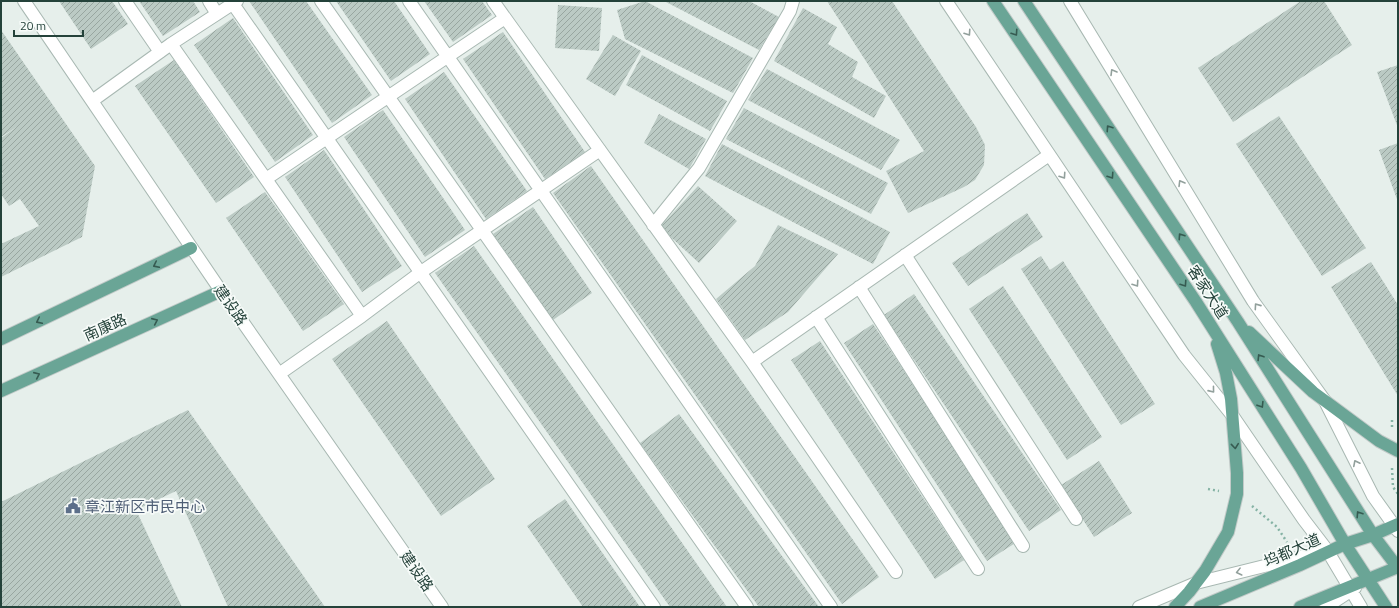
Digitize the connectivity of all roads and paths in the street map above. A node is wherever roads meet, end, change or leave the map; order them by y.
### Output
1 (24, 1) edge
2 (125, 1) edge
3 (209, 1) edge
4 (321, 1) edge
5 (408, 1) edge
6 (492, 1) edge
7 (793, 1) edge
8 (946, 1) edge
9 (993, 1) edge
10 (1024, 1) edge
11 (1070, 1) edge
12 (235, 2) edge
13 (217, 14) junction
14 (505, 18) junction
15 (171, 44) junction
16 (160, 52) junction
17 (447, 56) junction
18 (388, 97) junction
19 (92, 101) junction
20 (327, 138) junction
21 (600, 150) junction
22 (1049, 155) junction
23 (266, 179) junction
24 (541, 191) junction
25 (654, 225) junction
26 (482, 230) junction
27 (191, 248) junction
28 (906, 255) junction
29 (421, 272) junction
30 (859, 287) junction
31 (221, 291) junction
32 (1196, 302) junction
33 (362, 316) junction
34 (816, 317) junction
35 (1238, 322) junction
36 (1, 339) edge
37 (752, 362) junction
38 (279, 374) junction
39 (1, 391) edge
40 (1325, 401) junction
41 (1232, 415) junction
42 (1398, 451) edge
43 (1393, 487) dead end
44 (1398, 494) edge
45 (1076, 519) dead end
46 (1397, 527) edge
47 (1373, 535) junction
48 (1345, 544) junction
49 (1023, 546) dead end
50 (1327, 551) junction
51 (1398, 568) edge
52 (978, 569) dead end
53 (896, 572) dead end
54 (1368, 580) junction
55 (1196, 583) junction
56 (1351, 589) junction
57 (442, 607) edge
58 (654, 607) edge
59 (747, 607) edge
60 (831, 607) edge
61 (1139, 607) edge
62 (1175, 607) edge
63 (1200, 607) edge
64 (1300, 607) edge
65 (1326, 607) edge
66 (1361, 607) edge
67 (1386, 607) edge

1 - 19 street, 建设路
2 - 16 street
3 - 13 street
4 - 18 street
5 - 17 street
6 - 14 street
7 - 25 street
8 -> 22 street
9 -> 32 main road, 客家大道
35 -> 10 main road, 客家大道
40 -> 11 street
12 - 13 street
12 - 20 street
13 - 15 street
14 - 17 street
14 - 21 street
15 - 16 street
15 - 23 street
16 - 19 street
17 - 18 street
17 - 24 street
18 - 20 street
18 - 26 street
19 - 27 street, 建设路
20 - 23 street
20 - 29 street
21 - 24 street
21 - 25 street
22 - 28 street
22 -> 41 street
23 - 33 street
24 - 26 street
24 - 60 street
25 - 37 street
26 - 29 street
26 - 59 street
27 - 31 street, 建设路
27 -> 36 main road
28 - 30 street
28 - 45 street
29 - 33 street
29 - 58 street
30 - 34 street
30 - 49 street
31 - 38 street, 建设路
39 -> 31 main road, 南康路
32 - 41 main road
32 -> 48 main road, 客家大道
33 - 38 street
34 - 37 street
34 - 52 street
35 - 40 main road
47 -> 35 main road, 客家大道
37 - 53 street
38 - 57 street, 建设路
40 - 42 main road
46 -> 40 street
41 - 50 street
41 -> 55 main road
43 - 44 path
46 - 47 main road, 坞都大道
47 - 48 main road, 坞都大道
47 - 51 main road, 客家大道
48 - 50 main road, 坞都大道
48 - 54 main road, 客家大道
50 -> 55 street
50 - 56 street
50 - 63 main road, 坞都大道
51 - 54 main road
54 - 56 main road
54 - 67 main road, 客家大道
55 - 61 street
55 - 62 main road
56 - 64 main road
56 - 65 street
56 - 66 street

